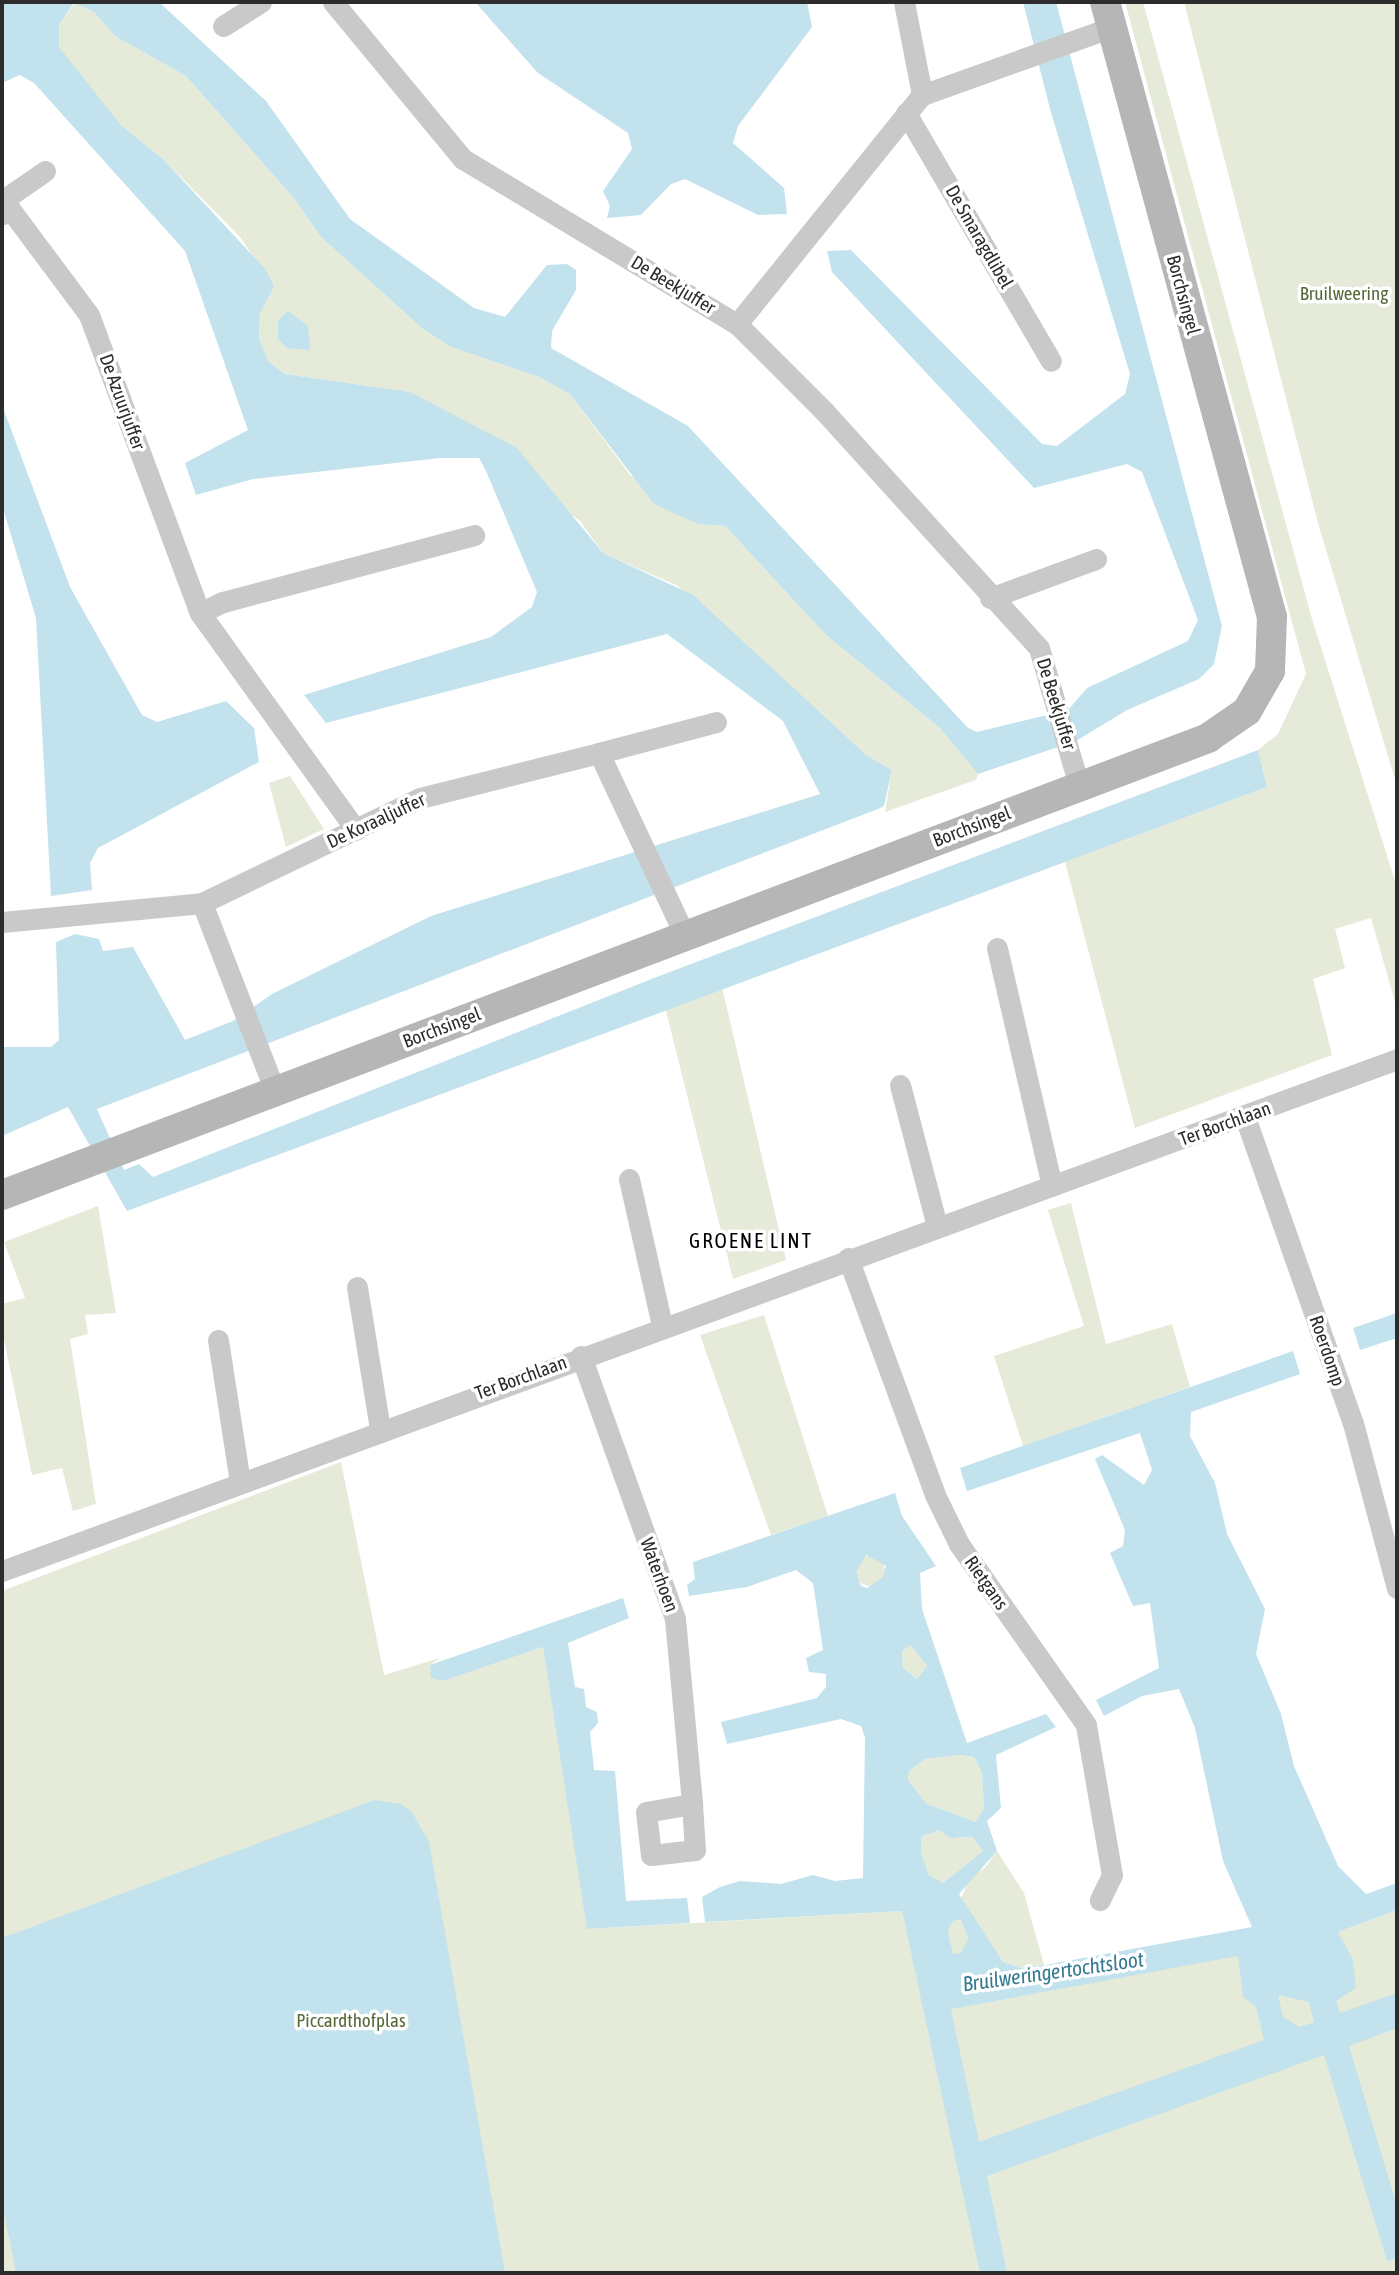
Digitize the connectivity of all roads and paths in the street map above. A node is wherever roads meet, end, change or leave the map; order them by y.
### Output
1 (261, 2) edge
2 (333, 2) edge
3 (904, 2) edge
4 (1108, 14) edge
5 (223, 26) dead end
6 (922, 95) junction
7 (906, 113) junction
8 (44, 171) dead end
9 (6, 212) edge
10 (737, 324) junction
11 (1051, 361) dead end
12 (474, 535) dead end
13 (1096, 559) dead end
14 (990, 598) junction
15 (200, 613) junction
16 (716, 722) dead end
17 (598, 753) junction
18 (1079, 786) junction
19 (356, 830) junction
20 (202, 903) junction
21 (2, 922) edge
22 (685, 936) junction
23 (997, 948) dead end
24 (1397, 1059) edge
25 (900, 1085) dead end
26 (275, 1091) junction
27 (1245, 1117) junction
28 (629, 1179) dead end
29 (1052, 1186) junction
30 (2, 1195) edge
31 (937, 1226) junction
32 (848, 1258) junction
33 (357, 1287) dead end
34 (662, 1326) junction
35 (218, 1340) dead end
36 (580, 1356) junction
37 (380, 1429) junction
38 (240, 1482) junction
39 (2, 1571) edge
40 (1397, 1588) edge
41 (692, 1804) dead end
42 (1100, 1900) dead end

1 - 5 street
2 - 10 street, De Beekjuffer
3 - 6 street
4 - 6 street
4 - 18 main road, Borchsingel
6 - 7 street
7 - 10 street
7 - 11 street, De Smaragdlibel
8 - 9 street, De Azuurjuffer
9 - 15 street, De Azuurjuffer
10 - 14 street, De Beekjuffer
12 - 15 street
13 - 14 street
14 - 18 street, De Beekjuffer
15 - 19 street, De Azuurjuffer
16 - 17 street, De Koraaljuffer
17 - 19 street, De Koraaljuffer
17 - 22 street
18 - 22 main road, Borchsingel
19 - 20 street, De Koraaljuffer
20 - 21 street, De Koraaljuffer
20 - 26 street
22 - 26 main road, Borchsingel
23 - 29 street
24 - 27 street, Ter Borchlaan
25 - 31 street
26 - 30 main road, Borchsingel
27 - 29 street, Ter Borchlaan
27 - 40 street, Roerdomp
28 - 34 street
29 - 31 street, Ter Borchlaan
31 - 32 street, Ter Borchlaan
32 - 34 street, Ter Borchlaan
32 - 42 street, Rietgans
33 - 37 street
34 - 36 street, Ter Borchlaan
35 - 38 street
36 - 37 street, Ter Borchlaan
36 - 41 street, Waterhoen
37 - 38 street, Ter Borchlaan
38 - 39 street, Ter Borchlaan

